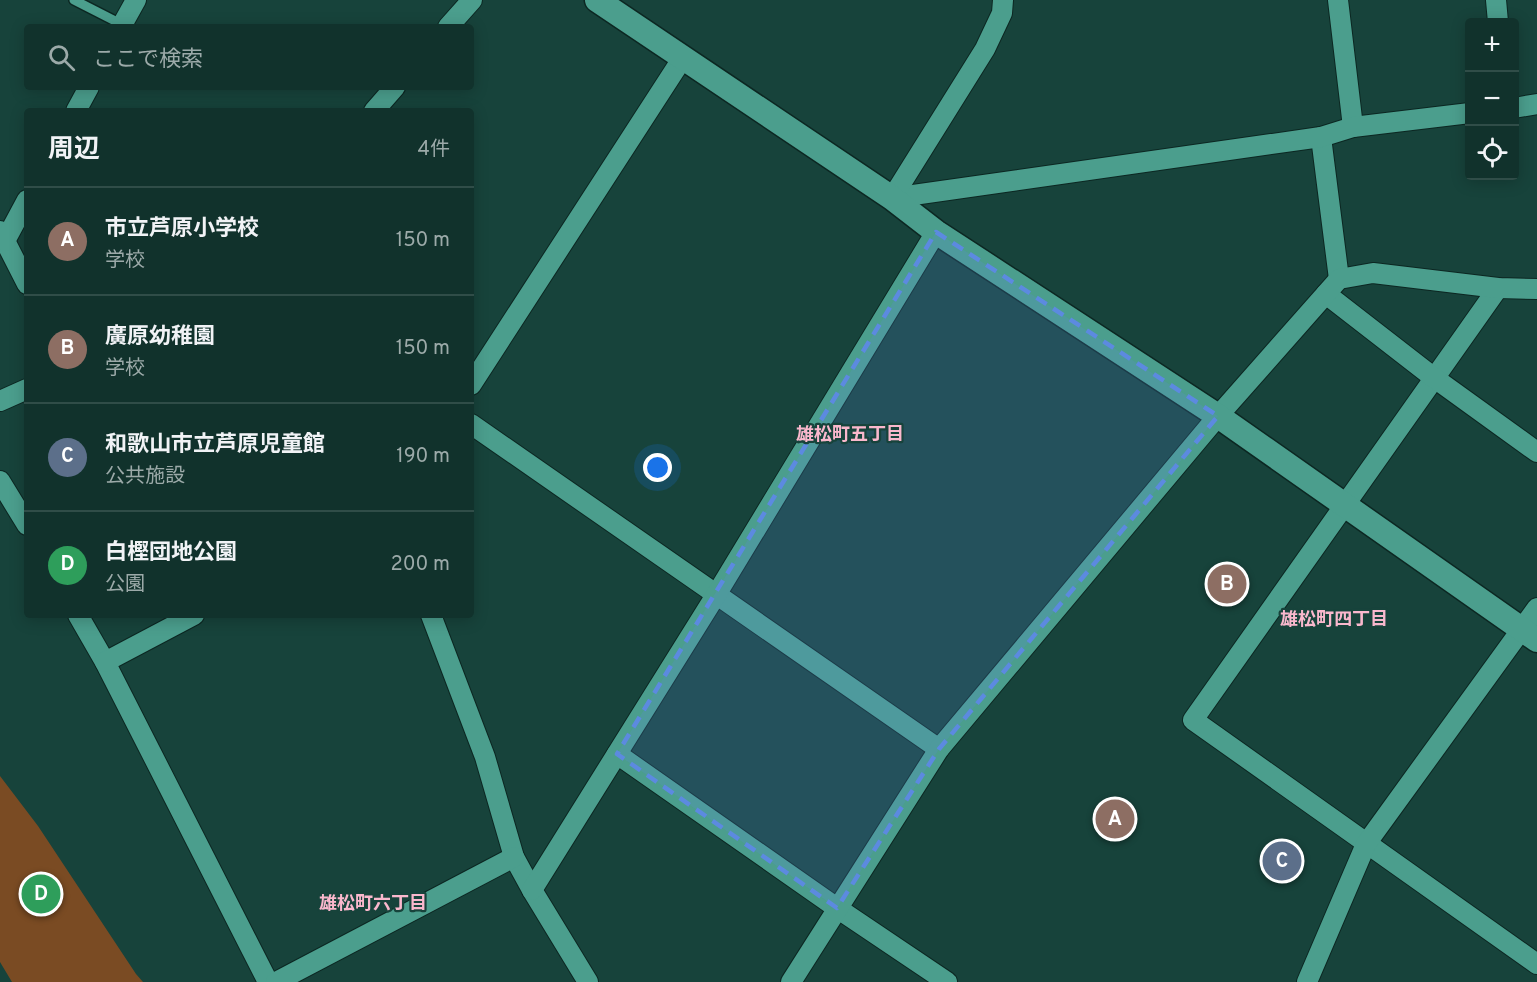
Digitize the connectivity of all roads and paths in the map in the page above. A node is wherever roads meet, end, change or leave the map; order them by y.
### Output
1 (74, 0) edge
2 (136, 0) edge
3 (472, 0) edge
4 (597, 0) edge
5 (1003, 0) edge
6 (1338, 0) edge
7 (1496, 0) edge
8 (1498, 18) edge
9 (118, 24) edge
10 (123, 24) edge
11 (451, 24) edge
12 (682, 59) junction
13 (87, 90) edge
14 (393, 90) edge
15 (1537, 104) edge
16 (1519, 107) edge
17 (78, 108) edge
18 (377, 108) edge
19 (1465, 114) edge
20 (1353, 127) junction
21 (1321, 137) junction
22 (892, 198) junction
23 (24, 204) edge
24 (936, 232) junction
25 (2, 236) edge
26 (24, 278) edge
27 (1339, 279) junction
28 (1498, 288) junction
29 (1537, 289) edge
30 (1326, 294) junction
31 (1433, 377) junction
32 (474, 380) edge
33 (24, 390) edge
34 (0, 401) edge
35 (1218, 416) junction
36 (474, 426) edge
37 (1537, 452) edge
38 (0, 481) edge
39 (1345, 506) junction
40 (24, 520) edge
41 (716, 595) junction
42 (1537, 608) edge
43 (80, 618) edge
44 (188, 618) edge
45 (433, 618) edge
46 (1529, 635) edge
47 (105, 662) junction
48 (939, 749) junction
49 (617, 754) junction
50 (1365, 844) junction
51 (514, 857) junction
52 (532, 890) junction
53 (837, 908) junction
54 (1537, 964) edge
55 (268, 982) edge
56 (276, 982) edge
57 (588, 982) edge
58 (791, 982) edge
59 (947, 982) edge
60 (1307, 982) edge

1 - 9 lane
2 - 10 street
3 - 11 street
4 - 12 street
5 - 22 street
6 - 20 street
7 - 8 street
12 - 22 street
12 - 32 street
13 - 17 street
14 - 18 street
15 - 16 street
19 - 20 street
20 - 21 street
21 - 22 street
21 - 27 street
22 - 24 street
23 - 25 street
24 - 35 street
24 - 41 street
25 - 26 street
27 - 28 street
27 - 30 street
28 - 29 street
28 - 31 street
30 - 31 street
30 - 35 street
31 - 37 street
31 - 39 street
33 - 34 street
35 - 39 street
35 - 48 street
36 - 41 street
38 - 40 street
39 - 46 street
39 - 50 street
41 - 48 street
41 - 49 street
42 - 46 street
43 - 47 street
44 - 47 street
45 - 51 street
46 - 50 street
47 - 55 street
48 - 53 street
49 - 52 street
49 - 53 street
50 - 54 street
50 - 60 street
51 - 52 street
51 - 56 street
52 - 57 street
53 - 58 street
53 - 59 street

